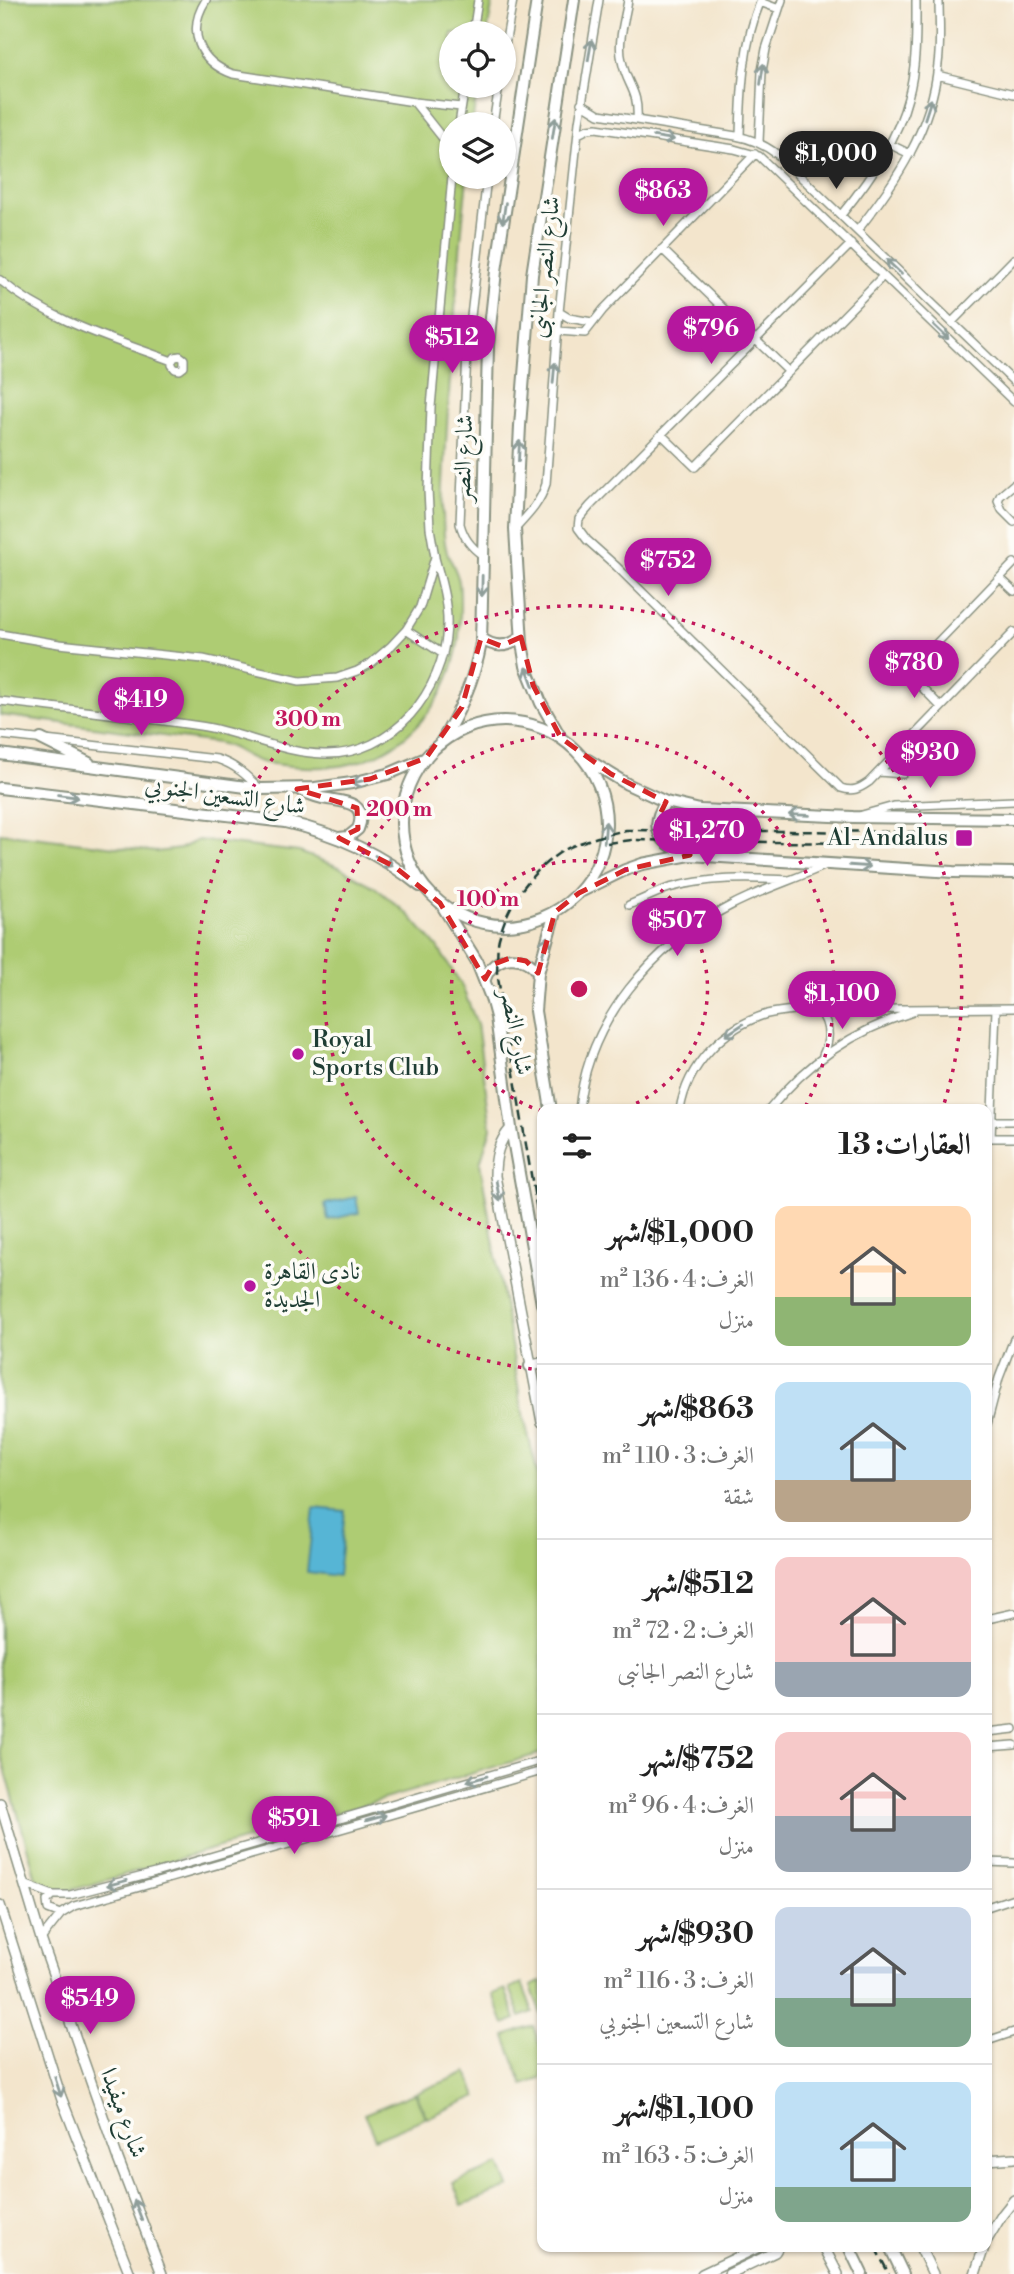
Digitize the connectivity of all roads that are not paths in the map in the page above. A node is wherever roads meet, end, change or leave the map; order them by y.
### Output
1 (206, 0) edge
2 (478, 0) edge
3 (513, 0) edge
4 (537, 0) edge
5 (574, 0) edge
6 (599, 0) edge
7 (628, 0) edge
8 (782, 0) edge
9 (916, 0) edge
10 (939, 0) edge
11 (761, 1) edge
12 (779, 9) junction
13 (475, 21) edge
14 (509, 21) edge
15 (937, 75) junction
16 (1014, 94) edge
17 (463, 98) edge
18 (414, 102) junction
19 (581, 103) junction
20 (461, 107) junction
21 (460, 112) edge
22 (627, 119) junction
23 (637, 120) junction
24 (625, 132) junction
25 (439, 134) edge
26 (578, 134) junction
27 (740, 136) junction
28 (759, 142) junction
29 (889, 144) junction
30 (755, 154) junction
31 (910, 154) junction
32 (451, 189) edge
33 (486, 189) edge
34 (841, 215) junction
35 (858, 231) junction
36 (851, 244) junction
37 (662, 249) junction
38 (1014, 259) edge
39 (883, 276) junction
40 (0, 280) edge
41 (926, 298) junction
42 (916, 308) junction
43 (559, 312) junction
44 (592, 322) junction
45 (951, 322) junction
46 (558, 331) junction
47 (757, 341) junction
48 (172, 360) dead end
49 (789, 372) junction
50 (1014, 382) edge
51 (1014, 402) edge
52 (662, 435) junction
53 (1014, 484) edge
54 (1014, 522) edge
55 (516, 529) junction
56 (482, 555) junction
57 (435, 557) junction
58 (1014, 563) edge
59 (1000, 578) junction
60 (1014, 591) edge
61 (406, 630) junction
62 (1014, 632) edge
63 (0, 634) edge
64 (521, 637) junction
65 (481, 638) junction
66 (443, 654) junction
67 (0, 701) edge
68 (941, 707) junction
69 (0, 735) edge
70 (561, 738) junction
71 (41, 739) junction
72 (440, 744) junction
73 (905, 745) junction
74 (0, 754) edge
75 (582, 756) junction
76 (426, 758) junction
77 (97, 768) junction
78 (879, 772) junction
79 (0, 788) edge
80 (261, 789) junction
81 (297, 789) junction
82 (1014, 801) edge
83 (666, 802) junction
84 (853, 817) junction
85 (1014, 819) edge
86 (339, 838) junction
87 (690, 855) junction
88 (829, 863) junction
89 (1014, 873) edge
90 (793, 880) junction
91 (429, 892) junction
92 (579, 893) junction
93 (440, 903) junction
94 (629, 905) dead end
95 (555, 912) junction
96 (538, 974) junction
97 (485, 979) junction
98 (1014, 1008) edge
99 (996, 1009) junction
100 (819, 1010) junction
101 (921, 1010) junction
102 (823, 1056) junction
103 (550, 1104) edge
104 (580, 1104) edge
105 (682, 1104) edge
106 (774, 1104) edge
107 (990, 1104) edge
108 (992, 1121) edge
109 (1014, 1121) edge
110 (511, 1128) junction
111 (992, 1138) edge
112 (1014, 1138) edge
113 (537, 1276) edge
114 (1014, 1339) edge
115 (537, 1364) edge
116 (530, 1366) junction
117 (537, 1399) edge
118 (992, 1405) edge
119 (1014, 1613) edge
120 (992, 1618) edge
121 (1014, 1730) edge
122 (992, 1732) edge
123 (1014, 1745) edge
124 (992, 1747) edge
125 (537, 1761) edge
126 (537, 1772) edge
127 (0, 1803) edge
128 (992, 1862) edge
129 (1014, 1863) edge
130 (24, 1885) junction
131 (53, 1895) junction
132 (1014, 1898) edge
133 (0, 1905) edge
134 (992, 1905) edge
135 (61, 1914) junction
136 (41, 1939) junction
137 (1014, 2032) edge
138 (992, 2039) edge
139 (1014, 2158) edge
140 (992, 2160) edge
141 (1014, 2200) edge
142 (992, 2226) edge
143 (748, 2252) edge
144 (775, 2252) edge
145 (827, 2252) edge
146 (851, 2252) edge
147 (892, 2252) edge
148 (922, 2252) edge
149 (982, 2252) edge
150 (130, 2274) edge
151 (162, 2274) edge
152 (702, 2274) edge
153 (729, 2274) edge
154 (838, 2274) edge
155 (862, 2274) edge
156 (903, 2274) edge
157 (933, 2274) edge
158 (975, 2274) edge

1 - 18 street
2 - 13 street
3 - 14 street
4 -> 56 main road, شارع النصر
55 -> 5 main road
19 -> 6 street, شارع النصر الجانبى
7 - 23 street
8 - 12 street
9 - 29 street
10 - 15 street
11 - 12 street
11 - 27 street
28 -> 12 street
15 - 16 street
31 -> 15 street
17 - 20 street
18 - 20 street
18 - 25 street
19 - 22 street
19 - 26 street, شارع النصر الجانبى
20 - 21 street
22 - 23 street
22 - 24 street
23 - 27 street
24 - 26 street
24 -> 30 street
26 - 43 street, شارع النصر الجانبى
27 - 28 street
28 - 34 street
29 - 31 street
29 - 34 street
30 - 36 street
30 - 37 street
31 - 35 street
32 - 57 street
33 - 56 street
34 - 35 street
41 -> 35 street
36 - 39 street
36 - 47 street
37 - 44 street
37 - 47 street
38 - 45 street
39 - 42 street
39 - 49 street
40 - 48 street
41 - 42 street
41 - 45 street
42 -> 51 street
43 - 44 street
43 - 46 street, شارع النصر الجانبى
44 - 46 street
45 - 50 street
55 -> 46 street, شارع النصر الجانبى
47 - 49 street
47 - 52 street
49 - 52 street
52 - 78 street
53 - 54 street
55 - 64 main road
56 -> 65 main road, شارع النصر
57 - 61 street
57 - 66 street
58 - 59 street
59 - 60 street
59 - 68 street
61 - 63 street
61 - 66 street
62 - 68 street
64 - 65 main road
70 -> 64 main road
65 - 72 main road, شارع النصر
66 - 67 street
68 - 73 street
69 - 71 street
70 - 72 main road
70 - 75 main road
71 - 77 main road
71 - 80 street
72 - 76 main road
73 - 78 street
73 - 78 street
74 - 77 main road, شارع التسعين الجنوبي
75 - 83 main road
92 -> 75 main road
76 -> 81 main road, شارع التسعين الجنوبي
76 - 91 main road
77 - 80 main road, شارع التسعين الجنوبي
79 -> 86 main road, شارع التسعين الجنوبي
80 - 81 main road, شارع التسعين الجنوبي
81 - 86 main road
82 - 84 street
84 -> 83 main road
83 - 87 main road
84 - 85 main road
86 -> 91 main road, شارع التسعين الجنوبي
87 - 88 main road
87 - 92 main road
88 -> 89 main road
88 - 90 street
90 - 94 street
90 - 104 street
91 - 93 main road
92 - 95 main road
93 - 95 main road
93 - 97 main road, شارع النصر
96 -> 95 main road, شارع النصر
96 - 97 main road
96 - 103 main road, شارع النصر
97 - 110 main road, شارع النصر
98 - 99 street
99 - 101 street
99 - 107 street
100 - 101 street
100 - 102 street
100 -> 105 street
101 - 102 street
102 - 106 street
108 - 109 street
110 - 113 main road, شارع النصر
110 -> 116 street
111 - 112 street
114 - 118 street
115 - 116 main road
116 - 117 street
119 - 120 street
121 - 122 street
123 - 124 street
125 -> 131 street
135 -> 126 street
127 - 130 street, شارع ميفيدا
128 - 129 street
130 - 131 street
130 - 136 street, شارع ميفيدا
131 - 135 street
132 - 134 street
133 -> 150 street, شارع ميفيدا
135 - 136 street
151 -> 136 street, شارع ميفيدا
137 - 138 street
139 - 140 street
141 - 142 street
143 - 152 street
144 - 153 street
145 - 154 street
146 - 155 main road
147 - 156 main road
148 - 157 street
149 - 158 street

